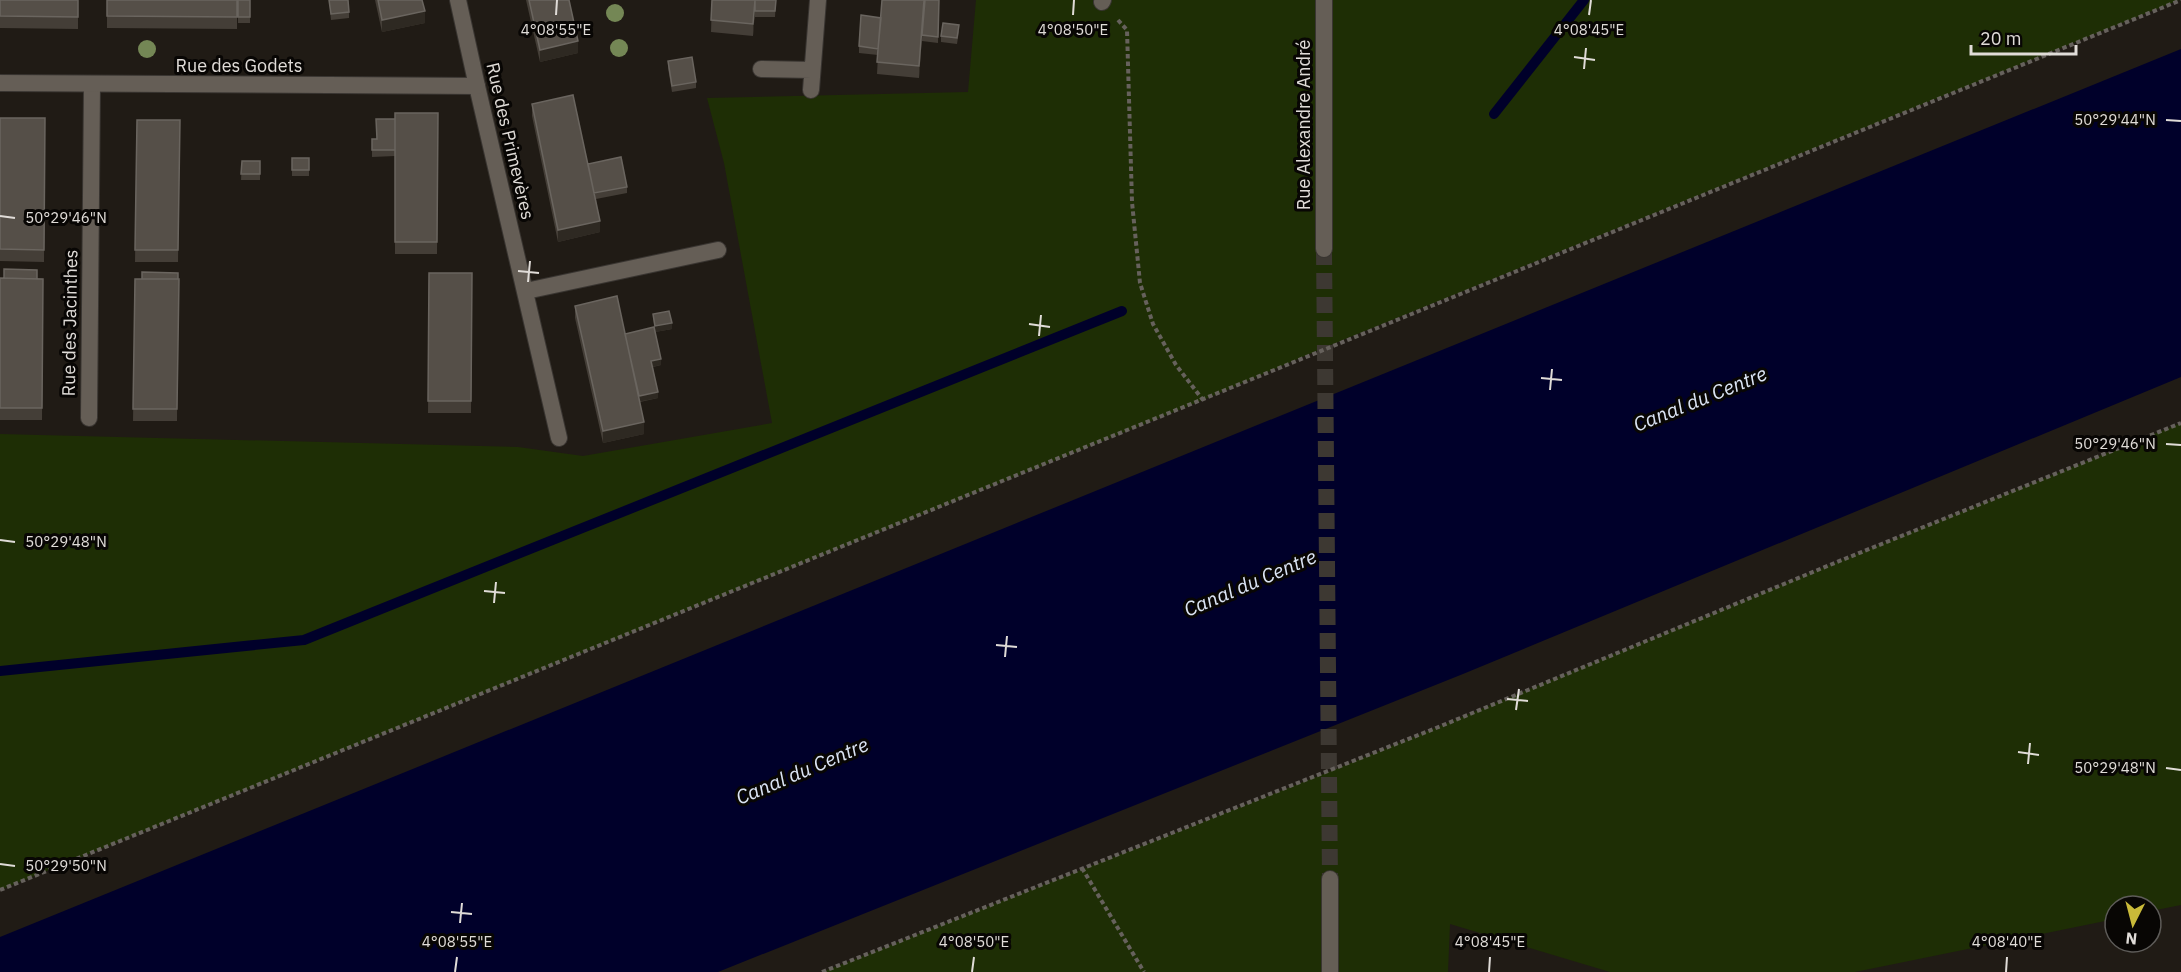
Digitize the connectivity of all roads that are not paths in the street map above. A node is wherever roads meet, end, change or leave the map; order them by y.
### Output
1 (458, 0) edge
2 (818, 0) edge
3 (1324, 0) edge
4 (761, 69) dead end
5 (812, 70) junction
6 (0, 83) edge
7 (92, 85) junction
8 (477, 86) junction
9 (811, 90) dead end
10 (1324, 249) tunnel mouth
11 (718, 250) dead end
12 (526, 291) junction
13 (89, 418) dead end
14 (558, 438) dead end
15 (1330, 879) tunnel mouth
16 (1330, 972) edge

1 - 8 street, Rue des Primevères
2 - 5 street
3 - 10 street, Rue Alexandre André
4 - 5 street
5 - 9 street
6 - 7 street, Rue des Godets
7 - 8 street, Rue des Godets
7 - 13 street, Rue des Jacinthes
8 - 12 street, Rue des Primevères
11 - 12 street
12 - 14 street, Rue des Primevères
15 - 16 street

